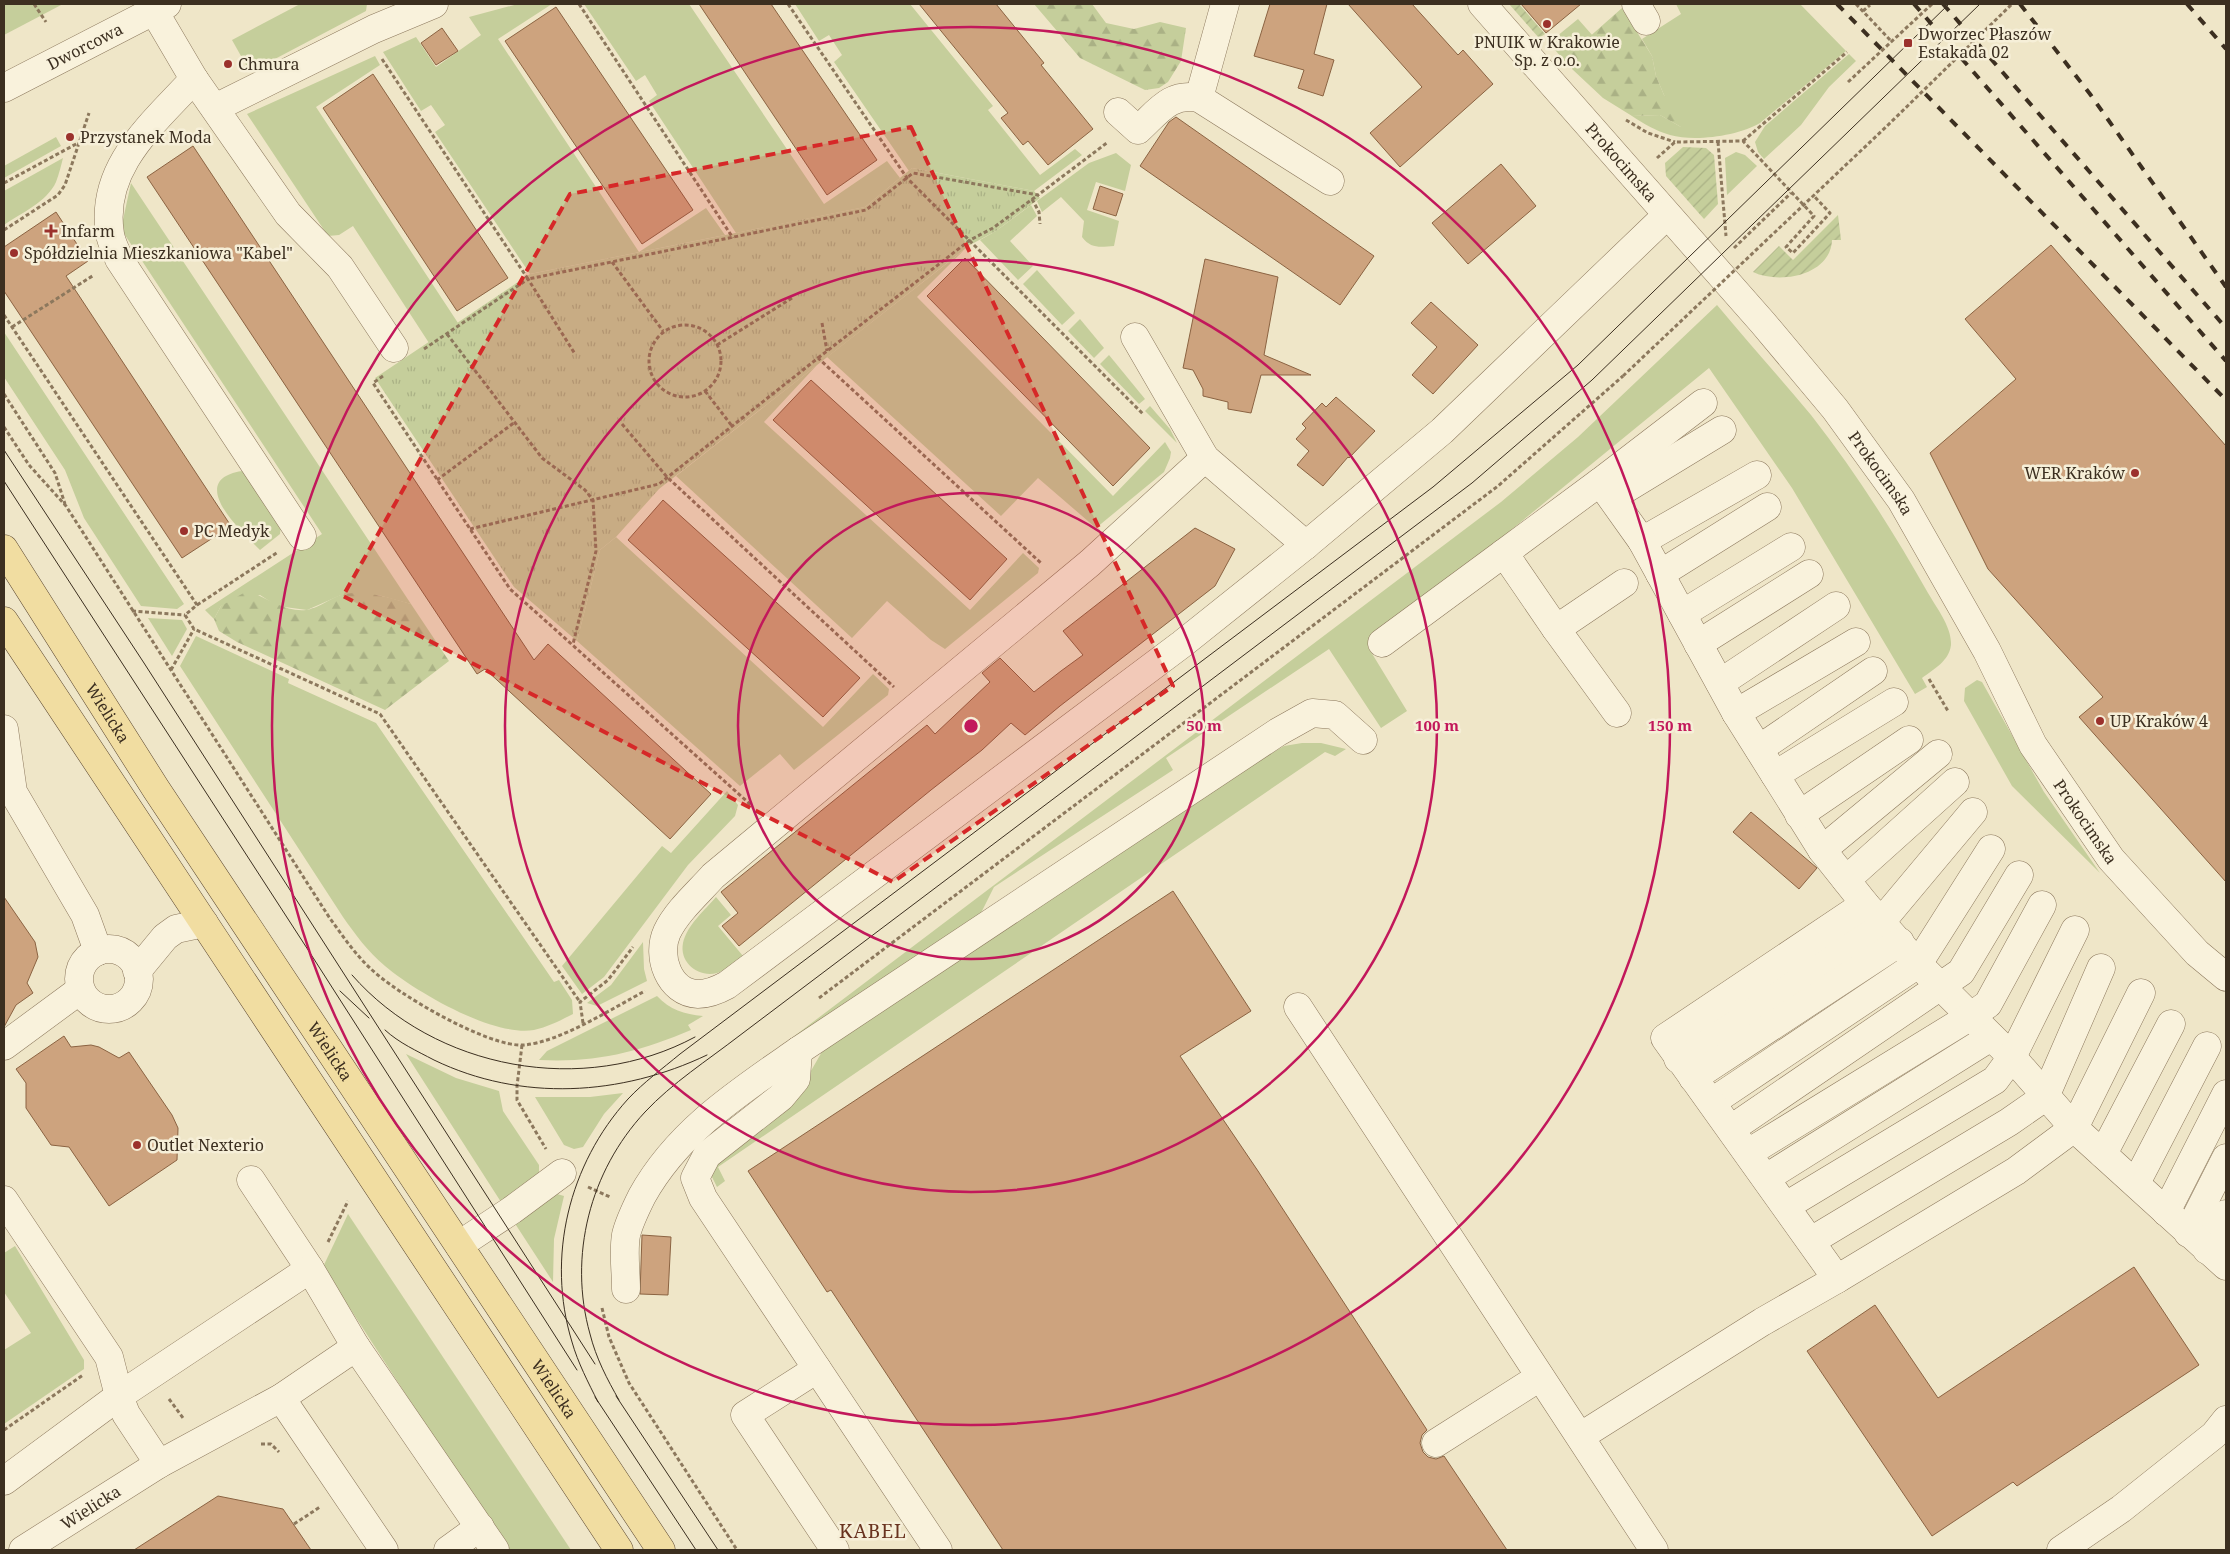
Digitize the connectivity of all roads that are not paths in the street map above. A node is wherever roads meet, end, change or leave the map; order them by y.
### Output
1 (434, 4) edge
2 (1225, 4) edge
3 (1482, 4) edge
4 (161, 7) edge
5 (194, 79) junction
6 (4, 88) edge
7 (1199, 98) junction
8 (214, 108) junction
9 (1118, 112) dead end
10 (1330, 181) dead end
11 (1667, 215) junction
12 (1135, 337) dead end
13 (400, 358) road end
14 (1703, 403) dead end
15 (1722, 430) dead end
16 (1205, 458) junction
17 (1757, 475) dead end
18 (1606, 489) junction
19 (1767, 507) dead end
20 (302, 536) road end
21 (1642, 541) junction
22 (1306, 545) junction
23 (1791, 547) dead end
24 (4, 549) edge
25 (1504, 553) junction
26 (1660, 574) junction
27 (1809, 574) dead end
28 (1624, 583) dead end
29 (1836, 606) dead end
30 (1682, 614) junction
31 (4, 620) edge
32 (1556, 629) junction
33 (1856, 642) dead end
34 (1382, 643) dead end
35 (1698, 644) junction
36 (1873, 671) dead end
37 (1720, 683) junction
38 (1894, 702) dead end
39 (1617, 713) dead end
40 (1736, 713) junction
41 (4, 729) edge
42 (1363, 740) dead end
43 (1909, 740) dead end
44 (1759, 749) junction
45 (1938, 754) dead end
46 (1775, 775) junction
47 (1955, 782) dead end
48 (1973, 812) dead end
49 (1799, 815) junction
50 (1991, 849) dead end
51 (1822, 850) junction
52 (2019, 875) dead end
53 (1846, 880) junction
54 (2042, 905) dead end
55 (1873, 913) junction
56 (204, 923) junction
57 (2075, 930) dead end
58 (1900, 942) junction
59 (98, 951) junction
60 (1918, 964) junction
61 (2101, 968) dead end
62 (138, 971) junction
63 (2226, 977) edge
64 (1941, 986) junction
65 (80, 990) junction
66 (2141, 993) dead end
67 (1298, 1007) dead end
68 (1971, 1016) junction
69 (2171, 1024) dead end
70 (1991, 1037) junction
71 (4, 1046) edge
72 (2208, 1046) dead end
73 (798, 1051) junction
74 (2012, 1057) junction
75 (1686, 1068) junction
76 (2226, 1094) edge
77 (2045, 1097) junction
78 (1712, 1102) junction
79 (1731, 1128) junction
80 (2074, 1128) junction
81 (1748, 1153) junction
82 (2103, 1154) junction
83 (2226, 1158) edge
84 (562, 1173) road end
85 (1766, 1178) junction
86 (251, 1180) dead end
87 (2136, 1183) junction
88 (4, 1200) edge
89 (1786, 1206) junction
90 (2166, 1212) junction
91 (2226, 1214) edge
92 (1811, 1242) junction
93 (459, 1245) junction
94 (2207, 1249) edge
95 (310, 1269) junction
96 (1837, 1279) junction
97 (626, 1289) dead end
98 (356, 1347) junction
99 (817, 1369) junction
100 (1540, 1377) junction
101 (119, 1396) junction
102 (281, 1398) junction
103 (2226, 1420) edge
104 (1580, 1436) junction
105 (1436, 1443) dead end
106 (159, 1464) junction
107 (4, 1481) edge
108 (480, 1527) junction
109 (23, 1550) edge
110 (384, 1550) edge
111 (448, 1550) edge
112 (495, 1550) edge
113 (619, 1550) edge
114 (661, 1550) edge
115 (835, 1550) edge
116 (938, 1550) edge
117 (1654, 1550) edge
118 (2061, 1550) edge

1 - 8 street
2 - 7 street
3 - 11 street, Prokocimska
4 - 5 street
4 - 6 street, Dworcowa
5 - 8 street
5 - 20 street
7 - 9 street
7 - 10 street
8 - 13 street
11 - 22 street
11 - 63 street, Prokocimska
12 - 16 street
14 - 18 street
15 - 18 street
16 - 22 street
16 - 22 street
17 - 21 street
18 - 21 street
18 - 25 street
19 - 26 street
21 - 26 street
23 - 30 street
24 - 93 main road, Wielicka
25 - 32 street
25 - 34 street
26 - 30 street
27 - 35 street
28 - 32 street
29 - 37 street
30 - 35 street
31 - 56 main road
32 - 39 street
33 - 40 street
35 - 37 street
36 - 44 street
37 - 40 street
38 - 46 street
40 - 44 street
41 - 59 street
42 - 73 street
43 - 49 street
44 - 46 street
45 - 51 street
46 - 49 street
47 - 53 street
48 - 55 street
49 - 51 street
50 - 60 street
51 - 53 street
52 - 64 street
53 - 55 street
54 - 68 street
55 - 58 street
55 - 75 street
56 - 62 street
56 - 113 main road
57 - 74 street
58 - 60 street
58 - 75 street
59 - 62 street
59 - 65 street
60 - 64 street
60 - 78 street
61 - 77 street
62 - 65 street
64 - 68 street
64 - 79 street
65 - 71 street
66 - 80 street
67 - 100 street
68 - 70 street
68 - 81 street
69 - 82 street
70 - 74 street
70 - 85 street
72 - 87 street
73 - 97 street
73 - 99 street
74 - 77 street
74 - 89 street
75 - 78 street
76 - 90 street
77 - 80 street
77 - 92 street
78 - 79 street
79 - 81 street
80 - 82 street
80 - 96 street
81 - 85 street
82 - 87 street
83 - 94 street
84 - 93 street
85 - 89 street
86 - 95 street
87 - 90 street
88 - 101 street
89 - 92 street
90 - 94 street
91 - 94 street
92 - 96 street
93 - 114 main road, Wielicka
95 - 98 street
95 - 101 street
96 - 104 street
98 - 102 street, Wielicka
98 - 108 street
99 - 115 street
99 - 116 street
100 - 104 street
100 - 105 street
101 - 106 street
101 - 107 street
102 - 106 street, Wielicka
102 - 110 street
103 - 118 street
104 - 117 street
106 - 109 street, Wielicka
108 - 111 street
108 - 112 street

